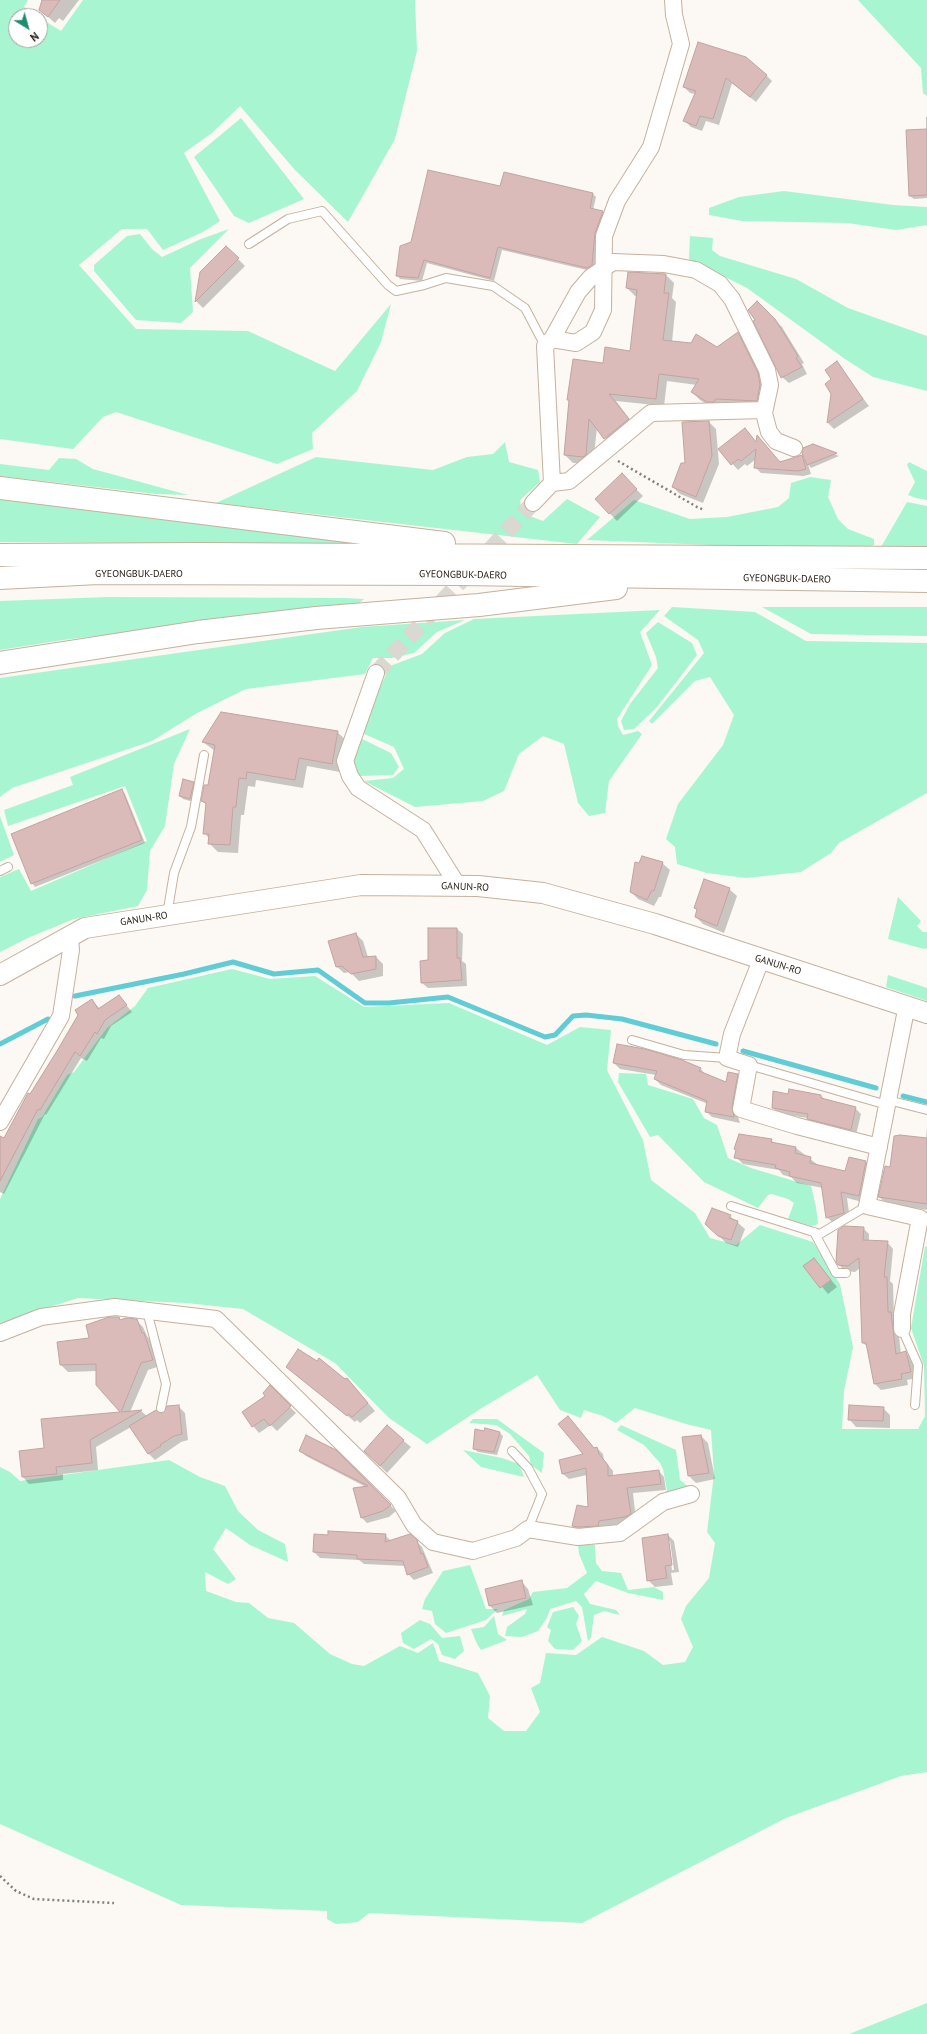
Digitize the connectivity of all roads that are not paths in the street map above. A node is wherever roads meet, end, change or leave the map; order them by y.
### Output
1 (673, 0) edge
2 (249, 244) dead end
3 (604, 269) junction
4 (549, 343) junction
5 (764, 410) junction
6 (794, 448) dead end
7 (552, 483) junction
8 (0, 488) edge
9 (533, 503) tunnel mouth
10 (0, 555) edge
11 (542, 557) junction
12 (927, 558) edge
13 (0, 578) edge
14 (694, 578) junction
15 (927, 581) edge
16 (0, 663) edge
17 (376, 673) tunnel mouth
18 (204, 755) dead end
19 (458, 886) junction
20 (167, 916) junction
21 (70, 937) junction
22 (761, 960) junction
23 (0, 975) edge
24 (907, 1005) junction
25 (927, 1013) edge
26 (632, 1040) dead end
27 (727, 1058) junction
28 (749, 1065) junction
29 (888, 1102) junction
30 (927, 1110) edge
31 (0, 1122) edge
32 (879, 1147) junction
33 (731, 1206) dead end
34 (867, 1206) junction
35 (924, 1218) edge
36 (814, 1232) junction
37 (846, 1274) dead end
38 (147, 1311) junction
39 (902, 1329) joint
40 (0, 1333) edge
41 (915, 1405) dead end
42 (161, 1408) dead end
43 (512, 1451) dead end
44 (691, 1494) dead end
45 (528, 1529) junction

1 - 3 street
2 - 4 lane
3 - 4 street
3 - 4 street
3 - 5 street
4 - 7 street
5 - 6 street
5 - 7 street
7 - 9 street
8 - 11 highway
10 - 11 highway, GYEONGBUK-DAERO
11 - 12 highway, GYEONGBUK-DAERO
13 - 14 highway, GYEONGBUK-DAERO
14 - 15 highway, GYEONGBUK-DAERO
14 - 16 highway
17 - 19 street
18 - 20 lane
19 - 20 street, GANUN-RO
19 - 22 street, GANUN-RO
20 - 21 street, GANUN-RO
21 - 23 street, GANUN-RO
21 - 31 street
22 - 24 street, GANUN-RO
22 - 27 street
24 - 25 street, GANUN-RO
24 - 29 street
26 - 27 lane
27 - 28 street
28 - 29 lane
28 - 32 street
29 - 30 lane
29 - 32 street
32 - 34 street
33 - 36 lane
34 - 35 street
34 - 36 lane
35 - 39 street
36 - 37 lane
38 - 40 street
38 - 42 lane
38 - 45 street
39 - 41 lane
43 - 45 lane
44 - 45 street

